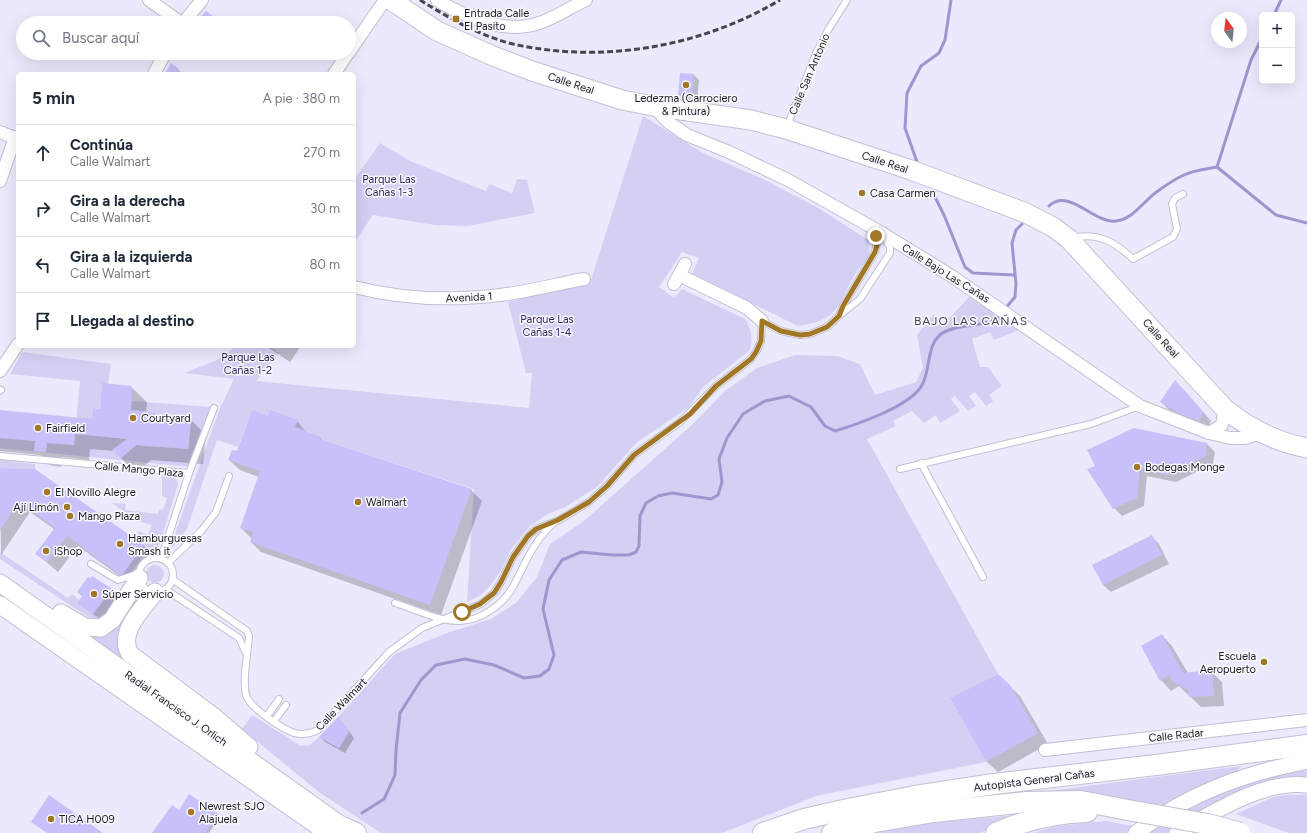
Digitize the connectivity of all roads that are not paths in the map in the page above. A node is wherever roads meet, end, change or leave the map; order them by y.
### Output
1 (149, 0) edge
2 (202, 0) edge
3 (385, 0) edge
4 (391, 0) edge
5 (437, 0) edge
6 (586, 0) edge
7 (847, 0) edge
8 (172, 16) edge
9 (188, 16) edge
10 (356, 43) edge
11 (161, 60) edge
12 (344, 60) edge
13 (155, 72) edge
14 (335, 72) edge
15 (654, 106) junction
16 (786, 129) junction
17 (0, 132) edge
18 (16, 138) edge
19 (0, 181) edge
20 (1183, 194) dead end
21 (877, 230) junction
22 (1069, 239) junction
23 (685, 264) dead end
24 (584, 279) dead end
25 (356, 287) edge
26 (839, 316) junction
27 (762, 321) junction
28 (16, 347) edge
29 (0, 371) edge
30 (1140, 406) junction
31 (214, 408) dead end
32 (1225, 409) junction
33 (1209, 433) junction
34 (1261, 433) junction
35 (1307, 448) edge
36 (0, 456) edge
37 (921, 463) junction
38 (900, 469) dead end
39 (189, 473) junction
40 (229, 476) dead end
41 (558, 520) junction
42 (161, 559) junction
43 (168, 563) junction
44 (92, 564) dead end
45 (0, 569) edge
46 (139, 576) junction
47 (983, 577) dead end
48 (172, 579) junction
49 (0, 582) edge
50 (160, 591) junction
51 (395, 603) dead end
52 (0, 605) edge
53 (443, 618) junction
54 (248, 658) junction
55 (279, 699) dead end
56 (286, 705) dead end
57 (266, 716) junction
58 (1307, 720) edge
59 (274, 721) junction
60 (1307, 745) edge
61 (1045, 750) dead end
62 (1307, 762) edge
63 (1307, 785) edge
64 (1133, 811) junction
65 (324, 813) junction
66 (345, 832) edge
67 (764, 833) edge
68 (832, 833) edge
69 (996, 833) edge
70 (1136, 833) edge
71 (1177, 833) edge
72 (1240, 833) edge

1 - 8 street
2 - 9 street
3 - 10 street
4 - 15 main road, Calle Real
5 - 6 street
7 - 16 lane, Calle San Antonio
11 - 13 street
12 - 14 street
15 - 16 main road, Calle Real
15 - 21 street, Calle Bajo Las Cañas
16 - 22 main road, Calle Real
17 - 18 street
18 - 19 street
20 - 22 lane
21 - 26 lane
21 - 26 lane
21 - 30 street, Calle Bajo Las Cañas
22 - 32 main road, Calle Real
23 - 27 street
24 - 25 street, Avenida 1
26 - 27 lane
27 - 41 lane, Calle Walmart
28 - 29 street
30 - 33 street, Calle Bajo Las Cañas
30 - 37 lane
31 - 39 lane
32 - 33 street
32 - 34 main road, Calle Real
33 - 34 street, Calle Bajo Las Cañas
34 - 35 main road, Calle Real
36 - 39 lane, Calle Mango Plaza
37 - 38 lane
37 - 47 lane
39 - 42 lane, Calle Mango Plaza
40 - 43 lane
41 - 53 lane, Calle Walmart
41 - 53 lane, Calle Walmart
42 - 43 lane
42 - 46 lane
43 - 48 lane
44 - 46 lane
45 - 46 main road
46 - 50 lane
48 - 50 lane
48 - 54 lane, Calle Walmart
49 - 65 main road, Radial Francisco J. Orlich
50 - 54 lane, Calle Walmart
50 - 65 main road
51 - 53 lane
52 - 66 main road, Radial Francisco J. Orlich
53 - 59 lane, Calle Walmart
54 - 57 lane, Calle Walmart
55 - 57 lane
56 - 59 lane
57 - 59 lane, Calle Walmart
58 - 61 street, Calle Radar
60 - 67 highway, Autopista General Cañas
62 - 70 street
63 - 71 street
64 - 68 highway, Autopista General Cañas
64 - 69 highway
64 - 72 highway, Autopista General Cañas, bridge
65 - 66 main road, Radial Francisco J. Orlich

